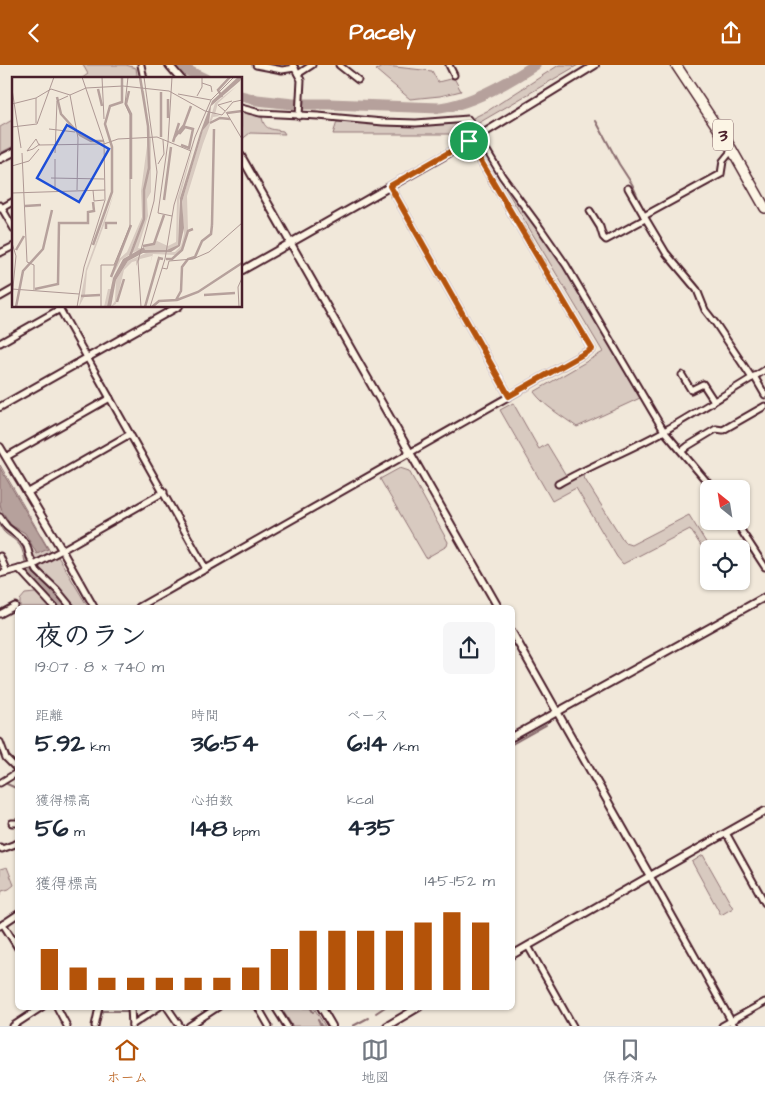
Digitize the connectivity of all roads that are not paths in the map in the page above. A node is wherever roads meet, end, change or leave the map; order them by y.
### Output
1 (169, 65) edge
2 (256, 65) edge
3 (312, 65) edge
4 (339, 65) edge
5 (449, 65) edge
6 (595, 65) edge
7 (676, 65) edge
8 (294, 67) edge
9 (298, 74) junction
10 (454, 75) dead end
11 (180, 77) edge
12 (358, 80) dead end
13 (242, 108) edge
14 (299, 114) junction
15 (479, 136) junction
16 (469, 141) junction
17 (732, 151) junction
18 (12, 153) edge
19 (242, 158) edge
20 (0, 159) edge
21 (390, 186) junction
22 (628, 188) dead end
23 (12, 202) edge
24 (0, 207) edge
25 (765, 208) edge
26 (590, 211) dead end
27 (644, 218) junction
28 (12, 226) edge
29 (292, 243) junction
30 (12, 246) edge
31 (0, 253) edge
32 (242, 270) edge
33 (12, 290) edge
34 (0, 297) edge
35 (59, 307) edge
36 (177, 307) edge
37 (0, 343) edge
38 (87, 358) junction
39 (765, 370) edge
40 (682, 375) dead end
41 (753, 377) junction
42 (765, 395) edge
43 (509, 396) junction
44 (110, 398) junction
45 (714, 401) junction
46 (765, 405) edge
47 (0, 407) edge
48 (664, 431) junction
49 (130, 434) junction
50 (0, 447) edge
51 (682, 451) junction
52 (410, 452) junction
53 (6, 457) junction
54 (706, 480) edge
55 (558, 484) dead end
56 (164, 492) junction
57 (27, 493) junction
58 (0, 517) edge
59 (741, 530) edge
60 (62, 550) junction
61 (0, 556) edge
62 (27, 567) junction
63 (765, 567) edge
64 (206, 569) junction
65 (7, 572) junction
66 (0, 574) edge
67 (765, 597) edge
68 (53, 605) edge
69 (69, 605) edge
70 (93, 605) edge
71 (143, 605) edge
72 (497, 605) edge
73 (15, 606) dead end
74 (0, 614) edge
75 (515, 637) edge
76 (558, 712) junction
77 (515, 735) edge
78 (0, 744) edge
79 (15, 768) edge
80 (15, 773) edge
81 (0, 783) edge
82 (765, 811) edge
83 (726, 833) junction
84 (15, 844) edge
85 (0, 847) edge
86 (650, 876) junction
87 (765, 903) edge
88 (15, 916) edge
89 (1, 925) edge
90 (15, 944) edge
91 (528, 946) junction
92 (515, 953) edge
93 (765, 1002) edge
94 (37, 1010) edge
95 (59, 1010) edge
96 (98, 1010) edge
97 (131, 1010) edge
98 (154, 1010) edge
99 (169, 1010) edge
100 (206, 1010) edge
101 (214, 1010) edge
102 (260, 1010) edge
103 (277, 1010) edge
104 (324, 1010) edge
105 (414, 1010) edge
106 (208, 1014) junction
107 (733, 1023) edge
108 (132, 1025) edge
109 (13, 1026) edge
110 (67, 1026) edge
111 (95, 1026) edge
112 (180, 1026) edge
113 (190, 1026) edge
114 (269, 1026) edge
115 (287, 1026) edge
116 (332, 1026) edge
117 (386, 1026) edge
118 (573, 1026) edge
119 (722, 1026) edge

1 - 11 street
2 - 8 street
3 - 9 street
4 - 12 street
5 - 10 street
6 - 15 street
7 - 17 highway, 3
8 - 9 street
9 - 14 street
13 - 14 street
14 - 15 street
15 - 16 street
15 - 48 street
16 - 21 street
16 - 43 street
17 - 25 highway, 3
17 - 27 street
18 - 20 street
19 - 29 street
21 - 29 street
21 - 43 street
22 - 27 street
23 - 24 street
24 - 28 street
26 - 27 street
27 - 41 street
29 - 32 street
29 - 52 street
30 - 31 street
33 - 34 street
35 - 37 street
35 - 38 street
36 - 38 street
38 - 44 street
38 - 47 street
39 - 41 street
40 - 45 street
41 - 42 street
41 - 45 street
43 - 52 street
44 - 49 street
44 - 53 street
45 - 48 street
46 - 51 street
48 - 51 street
48 - 55 street
49 - 56 street
49 - 57 street
50 - 53 street
51 - 54 street
52 - 64 street
52 - 72 street
53 - 57 street
56 - 60 street
56 - 64 street
57 - 60 street
58 - 62 street
59 - 63 street
60 - 62 street
60 - 70 street
61 - 65 street
62 - 65 street
62 - 68 street
62 - 69 street
64 - 71 street
65 - 66 street
67 - 76 street
73 - 74 street
75 - 76 street
76 - 77 street
76 - 86 street
78 - 79 street
80 - 81 street
82 - 83 street
83 - 86 street
83 - 87 street
84 - 85 street
86 - 91 street
86 - 107 street
88 - 89 street
89 - 90 street
91 - 92 street
91 - 118 street
93 - 107 street
94 - 109 street
95 - 110 street
96 - 111 street
97 - 108 street
98 - 108 street
99 - 112 street
100 - 106 street
101 - 106 street
102 - 114 street
103 - 115 street
104 - 116 street
105 - 117 street
106 - 113 street
107 - 119 street

